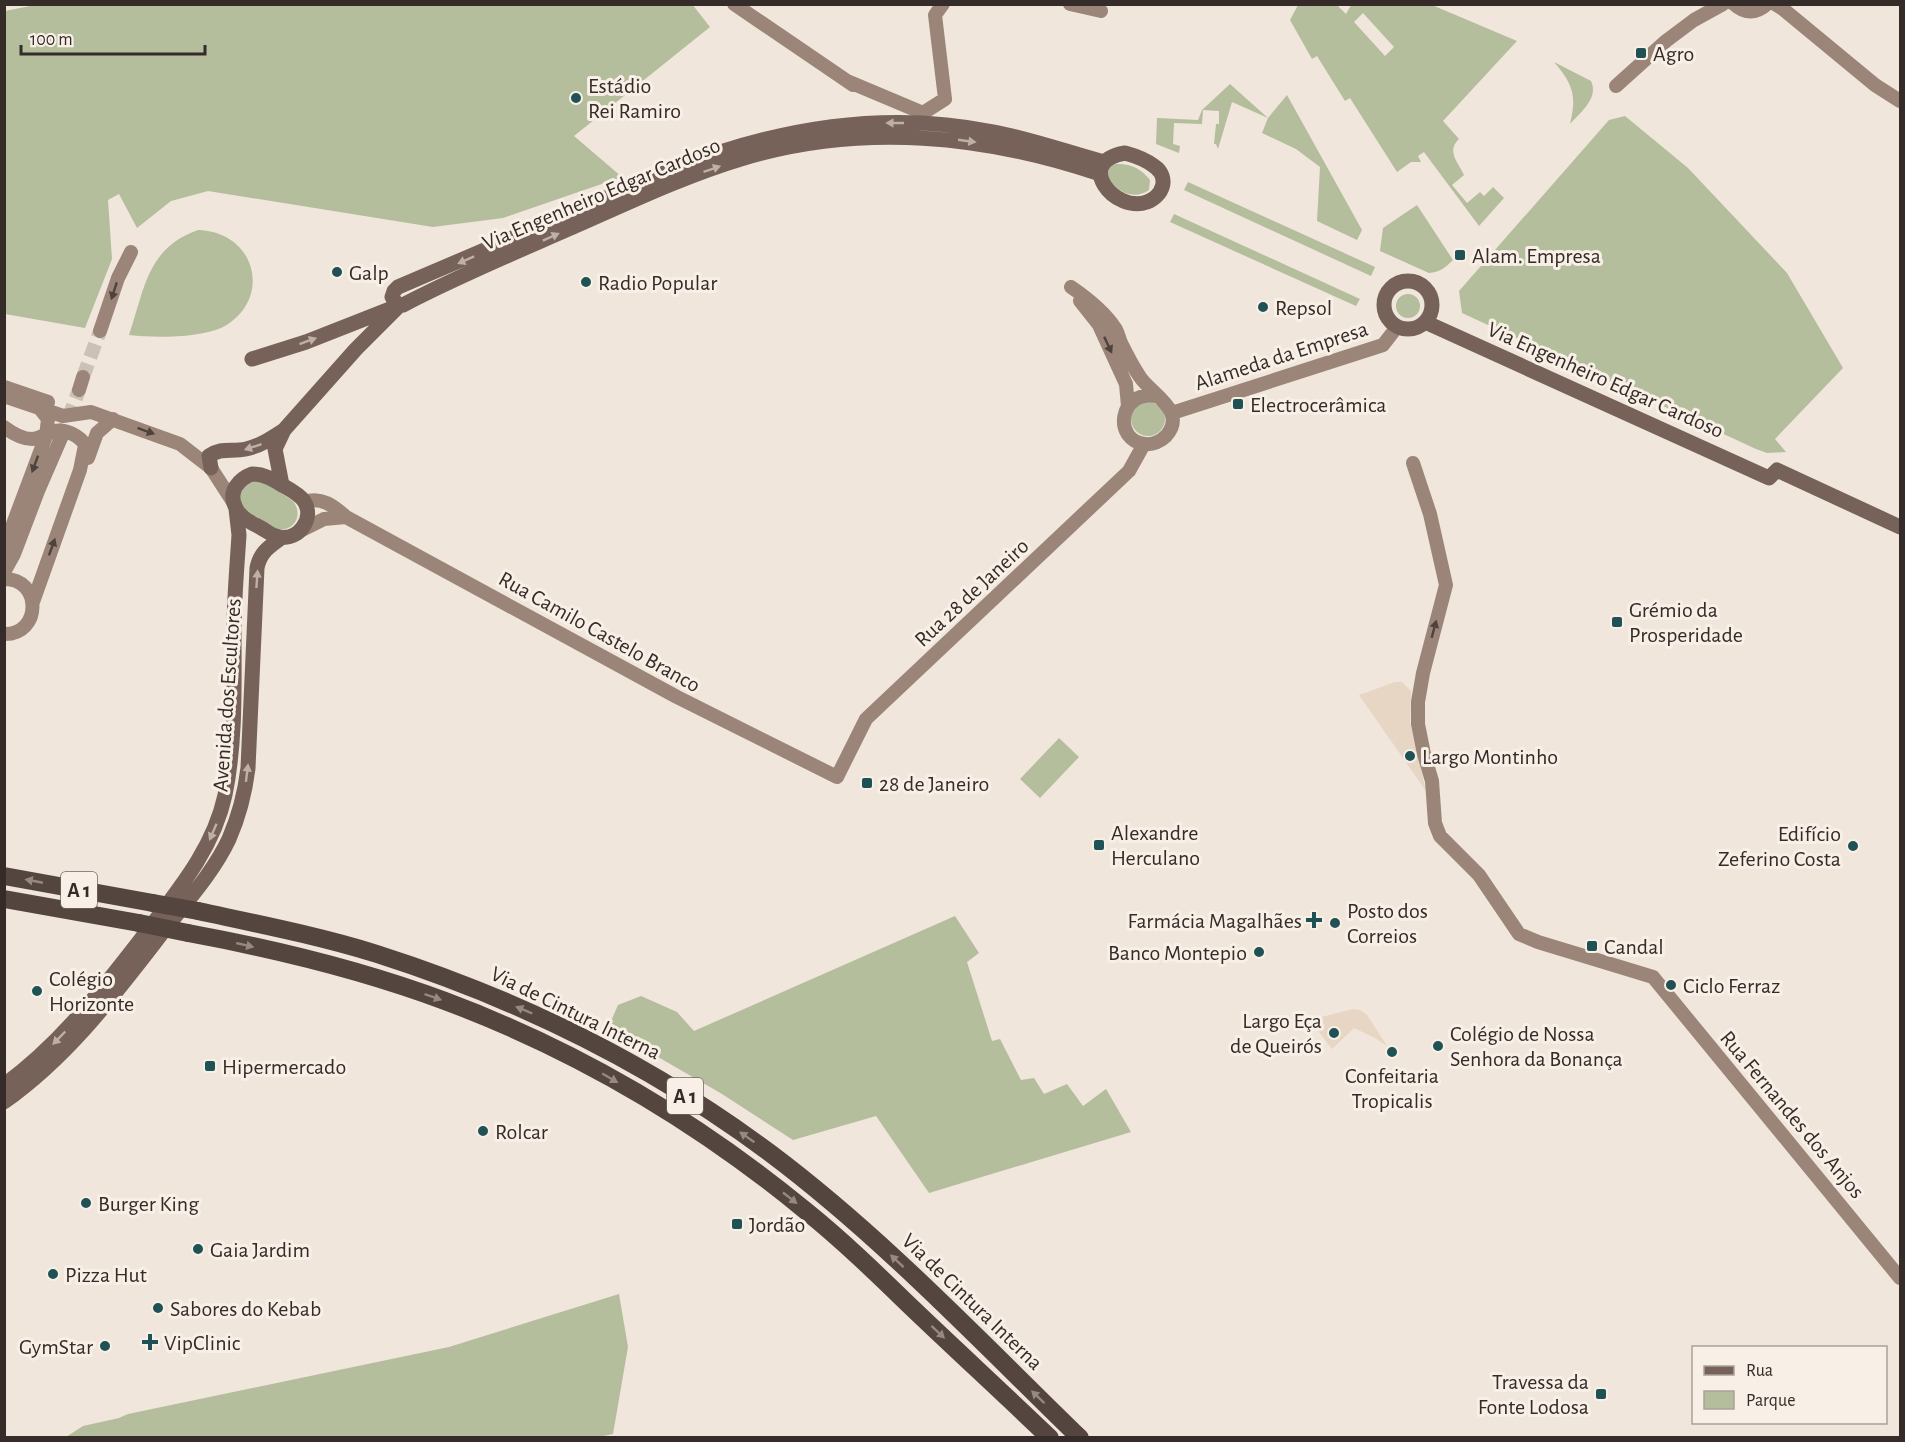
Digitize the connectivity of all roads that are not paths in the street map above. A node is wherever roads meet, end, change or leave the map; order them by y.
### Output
1 (734, 4) edge
2 (943, 4) edge
3 (1070, 4) edge
4 (1724, 4) edge
5 (1734, 4) edge
6 (1767, 4) edge
7 (1775, 4) edge
8 (1101, 11) dead end
9 (848, 81) junction
10 (1616, 86) dead end
11 (862, 91) dead end
12 (1900, 101) edge
13 (1102, 168) dead end
14 (637, 192) junction
15 (131, 252) dead end
16 (404, 298) junction
17 (1425, 322) junction
18 (1397, 327) junction
19 (100, 332) tunnel mouth
20 (252, 359) dead end
21 (4, 387) edge
22 (4, 396) edge
23 (1156, 396) junction
24 (1128, 405) junction
25 (41, 410) junction
26 (1172, 413) junction
27 (77, 414) junction
28 (112, 419) junction
29 (4, 427) edge
30 (284, 430) junction
31 (46, 436) junction
32 (61, 438) tunnel mouth
33 (1144, 444) junction
34 (1413, 463) dead end
35 (211, 468) junction
36 (80, 470) junction
37 (282, 485) junction
38 (305, 502) junction
39 (234, 506) junction
40 (346, 517) junction
41 (1900, 527) edge
42 (302, 530) junction
43 (281, 538) junction
44 (4, 548) edge
45 (4, 572) edge
46 (4, 579) edge
47 (33, 602) junction
48 (11, 633) edge
49 (4, 647) edge
50 (837, 777) joint
51 (4, 876) edge
52 (4, 899) edge
53 (4, 1085) edge
54 (4, 1102) edge
55 (1900, 1278) edge
56 (1050, 1437) edge
57 (1080, 1437) edge

1 - 9 street
2 - 9 street
3 - 8 street
4 - 10 street
5 - 6 street
7 - 12 street
9 - 11 street
13 - 14 main road, Via Engenheiro Edgar Cardoso
16 -> 14 main road, Via Engenheiro Edgar Cardoso
14 -> 16 main road, Via Engenheiro Edgar Cardoso
15 -> 19 street
20 -> 16 main road, Via Engenheiro Edgar Cardoso
16 - 30 main road
17 - 18 main road
17 - 18 main road
17 - 41 main road, Via Engenheiro Edgar Cardoso
18 - 26 street, Alameda da Empresa
21 - 27 street
22 - 25 street
23 - 24 street
23 -> 24 street
23 - 26 street
24 - 33 street
25 - 27 street
25 - 31 street
26 - 33 street
27 - 28 street
28 -> 35 street
28 - 36 street
29 - 31 street
30 -> 35 main road
30 - 37 main road
31 - 36 street
31 -> 44 street
32 - 45 street
33 - 50 street, Rua 28 de Janeiro
55 -> 34 street, Rua Fernandes dos Anjos
35 - 39 street
47 -> 36 street
37 - 38 main road
37 - 39 main road
38 - 40 street, Rua Camilo Castelo Branco
38 - 42 main road
39 - 43 main road
39 -> 53 main road, Avenida dos Escultores
40 - 42 street
40 - 50 street, Rua Camilo Castelo Branco
42 - 43 main road
54 -> 43 main road, Avenida dos Escultores
46 - 47 street
47 - 48 street
48 - 49 street
57 -> 51 highway, Via de Cintura Interna / A 1, bridge
52 -> 56 highway, Via de Cintura Interna / A 1, bridge

